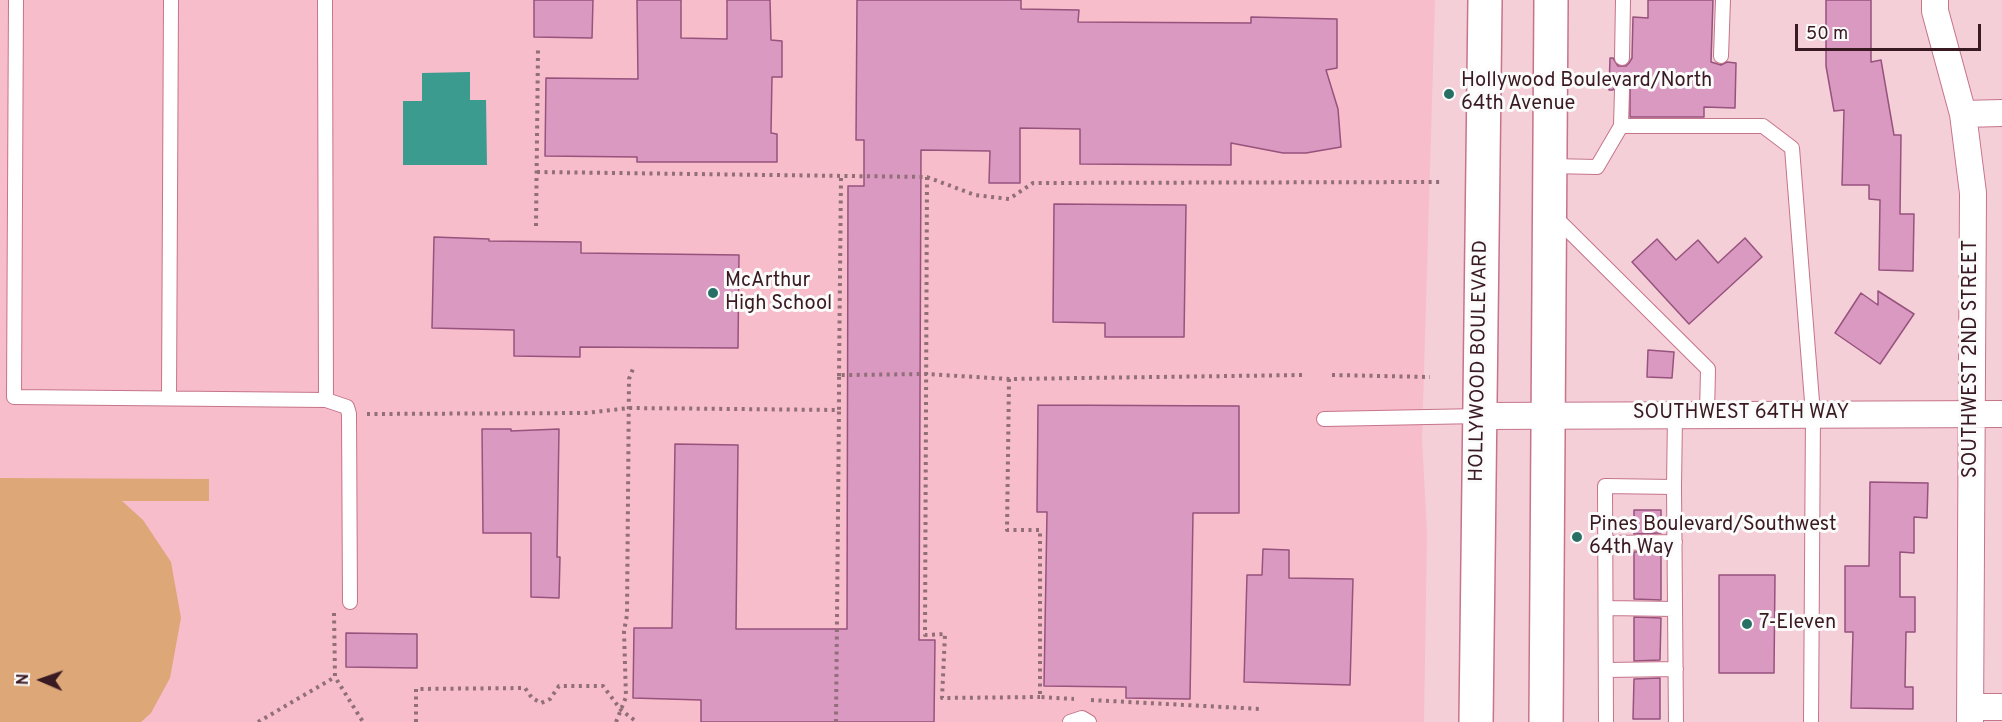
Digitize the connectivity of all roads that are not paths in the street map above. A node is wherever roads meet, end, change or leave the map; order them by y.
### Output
1 (16, 0) edge
2 (171, 0) edge
3 (325, 0) edge
4 (1485, 0) edge
5 (1551, 0) edge
6 (1623, 0) edge
7 (1723, 0) edge
8 (1935, 0) edge
9 (1721, 56) dead end
10 (1622, 58) dead end
11 (1622, 90) dead end
12 (2002, 113) edge
13 (1963, 114) junction
14 (1621, 126) junction
15 (1550, 166) junction
16 (1550, 213) junction
17 (169, 398) junction
18 (326, 400) junction
19 (1972, 412) junction
20 (1707, 414) junction
21 (1813, 414) junction
22 (2002, 414) edge
23 (1675, 415) junction
24 (1480, 416) junction
25 (1548, 416) junction
26 (1324, 419) dead end
27 (1674, 487) junction
28 (1675, 542) junction
29 (1605, 543) junction
30 (351, 602) dead end
31 (1606, 608) junction
32 (1675, 609) junction
33 (1676, 669) junction
34 (1606, 670) junction
35 (2002, 707) edge
36 (1970, 715) edge
37 (1070, 722) edge
38 (1089, 722) edge
39 (1476, 722) edge
40 (1546, 722) edge
41 (1606, 722) edge
42 (1676, 722) edge
43 (1811, 722) edge

1 - 17 lane
2 - 17 lane
3 - 18 lane
4 - 24 highway, HOLLYWOOD BOULEVARD
5 - 15 highway
6 - 10 lane
7 - 9 lane
8 - 13 street, SOUTHWEST 2ND STREET
11 - 14 lane
12 - 13 street
13 - 19 street, SOUTHWEST 2ND STREET
14 - 15 lane
14 - 21 lane
15 - 16 highway
16 - 20 lane
16 - 25 highway
17 - 18 lane
18 - 30 lane
19 - 21 street, SOUTHWEST 64TH WAY
19 - 22 street, SOUTHWEST 64TH WAY
19 - 36 street, SOUTHWEST 2ND STREET
20 - 21 street, SOUTHWEST 64TH WAY
20 - 23 street, SOUTHWEST 64TH WAY
21 - 43 lane
23 - 25 street, SOUTHWEST 64TH WAY
23 - 27 lane
24 - 25 street, SOUTHWEST 64TH WAY
24 - 26 lane
24 - 39 highway, HOLLYWOOD BOULEVARD
25 - 40 highway
27 - 28 lane
27 - 29 lane
28 - 29 lane
28 - 32 lane
29 - 31 lane
31 - 32 lane
31 - 34 lane
32 - 33 lane
33 - 34 lane
33 - 42 lane
34 - 41 lane
35 - 36 street
37 - 38 lane

